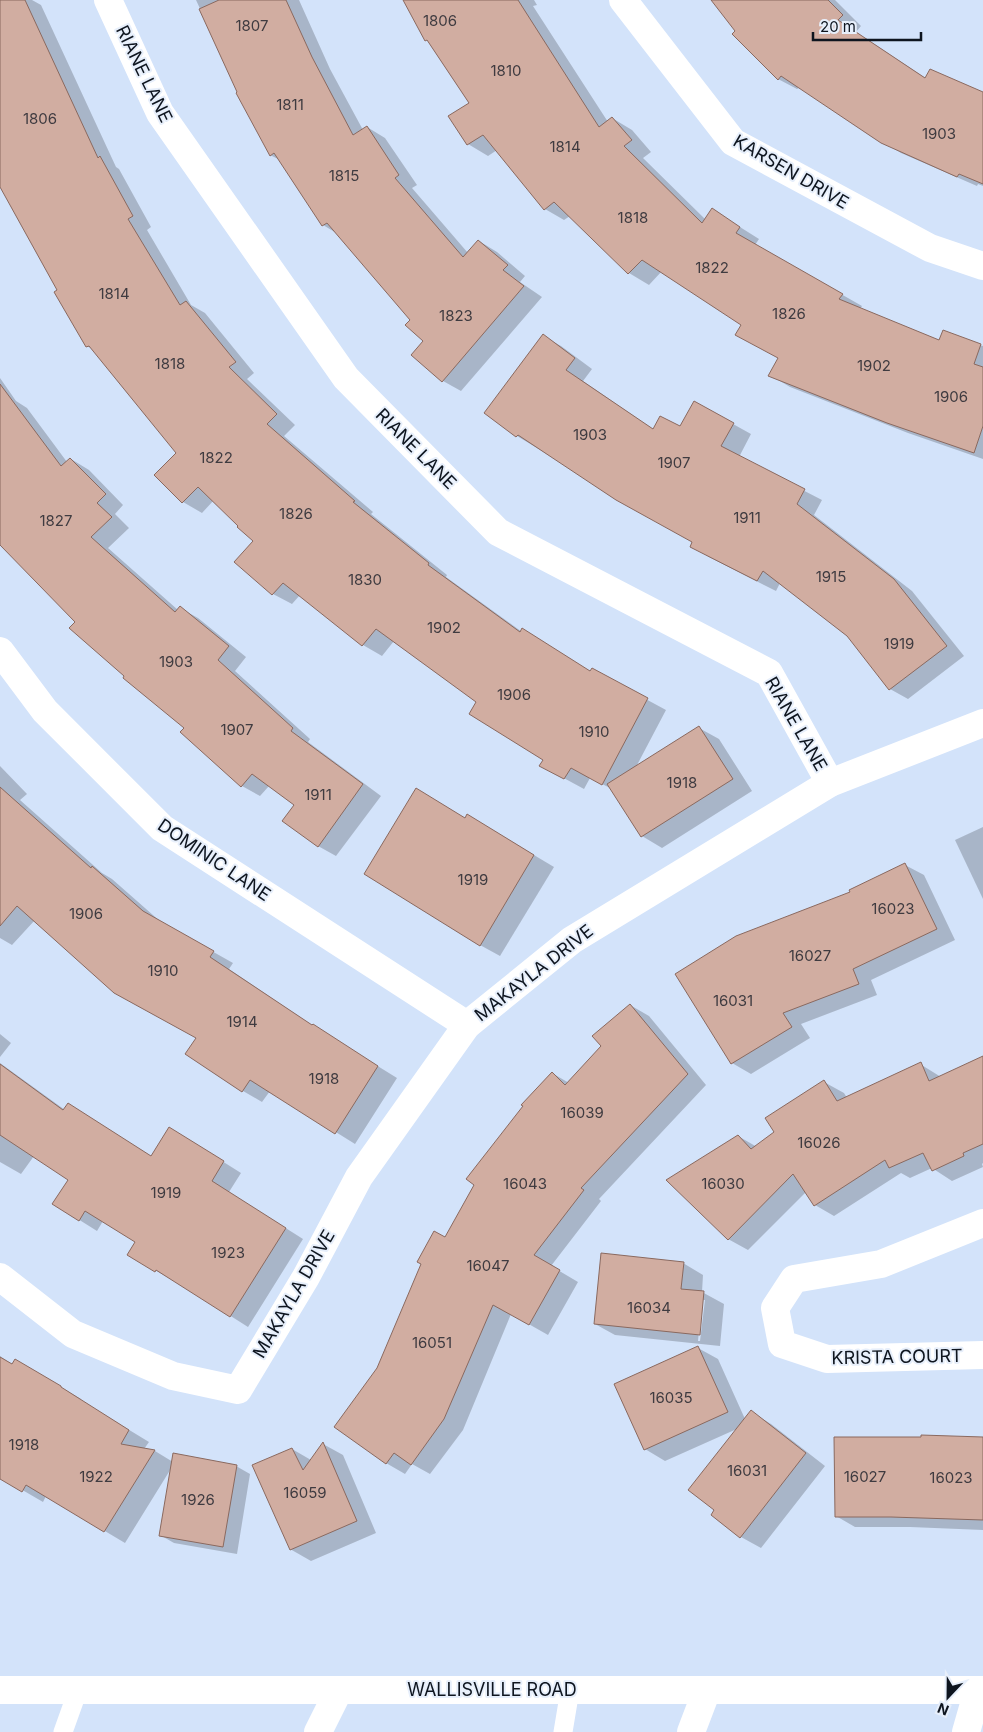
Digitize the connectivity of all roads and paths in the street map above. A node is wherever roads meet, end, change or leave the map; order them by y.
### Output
1 (108, 0) edge
2 (623, 0) edge
3 (983, 266) edge
4 (0, 651) edge
5 (983, 723) edge
6 (830, 783) junction
7 (467, 1025) junction
8 (983, 1223) edge
9 (0, 1277) edge
10 (983, 1355) edge
11 (0, 1690) edge
12 (78, 1690) junction
13 (339, 1690) junction
14 (570, 1690) junction
15 (707, 1690) junction
16 (981, 1690) edge
17 (64, 1732) edge
18 (318, 1732) edge
19 (563, 1732) edge
20 (691, 1732) edge
21 (966, 1732) edge

1 - 6 street, RIANE LANE
2 - 3 street, KARSEN DRIVE
4 - 7 street, DOMINIC LANE
5 - 6 street, MAKAYLA DRIVE
6 - 7 street, MAKAYLA DRIVE
7 - 9 street, MAKAYLA DRIVE
8 - 10 street, KRISTA COURT
11 - 12 street, WALLISVILLE ROAD
12 - 13 street, WALLISVILLE ROAD
12 - 17 lane
13 - 14 street, WALLISVILLE ROAD
13 - 18 street
14 - 15 street, WALLISVILLE ROAD
14 - 19 lane
15 - 16 street, WALLISVILLE ROAD
15 - 20 street
16 - 21 street

